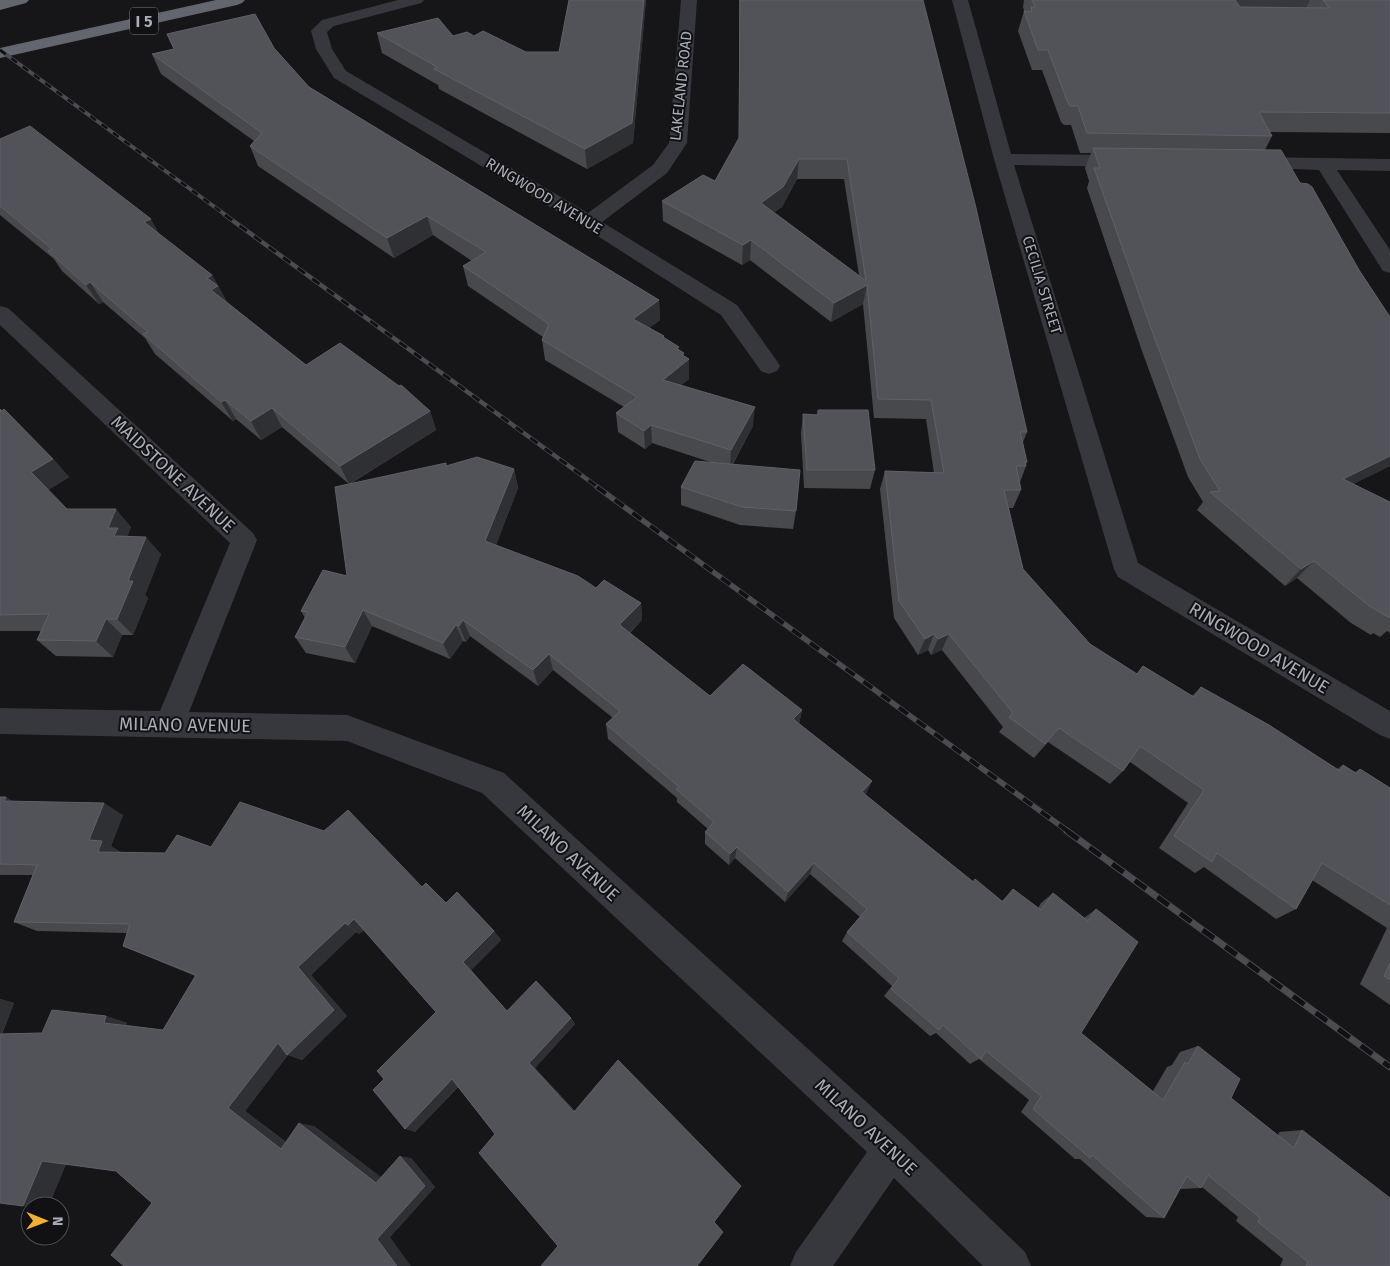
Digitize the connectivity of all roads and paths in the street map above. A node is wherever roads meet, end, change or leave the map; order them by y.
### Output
1 (21, 0) edge
2 (237, 0) edge
3 (416, 0) edge
4 (689, 0) edge
5 (960, 0) edge
6 (1254, 1) edge
7 (1187, 2) edge
8 (1390, 4) edge
9 (0, 5) edge
10 (0, 53) edge
11 (1003, 159) junction
12 (1140, 161) edge
13 (1237, 163) edge
14 (1325, 165) junction
15 (1390, 165) edge
16 (588, 222) junction
17 (1390, 266) edge
18 (0, 313) edge
19 (769, 366) dead end
20 (1128, 569) joint
21 (0, 721) edge
22 (169, 724) junction
23 (1390, 726) edge
24 (891, 1150) junction
25 (810, 1266) edge
26 (1010, 1266) edge

1 - 9 highway
2 - 10 highway, I 5
3 - 16 street, RINGWOOD AVENUE
4 - 16 street, LAKELAND ROAD
5 - 11 street, CECILIA STREET
6 - 7 street
6 - 8 street
11 - 12 street
11 - 20 street, CECILIA STREET
13 - 14 street
14 - 15 street
14 - 17 street
16 - 19 street, RINGWOOD AVENUE
18 - 22 street, MAIDSTONE AVENUE
20 - 23 street, RINGWOOD AVENUE
21 - 22 street, MILANO AVENUE
22 - 24 street, MILANO AVENUE
24 - 25 street
24 - 26 street, MILANO AVENUE

